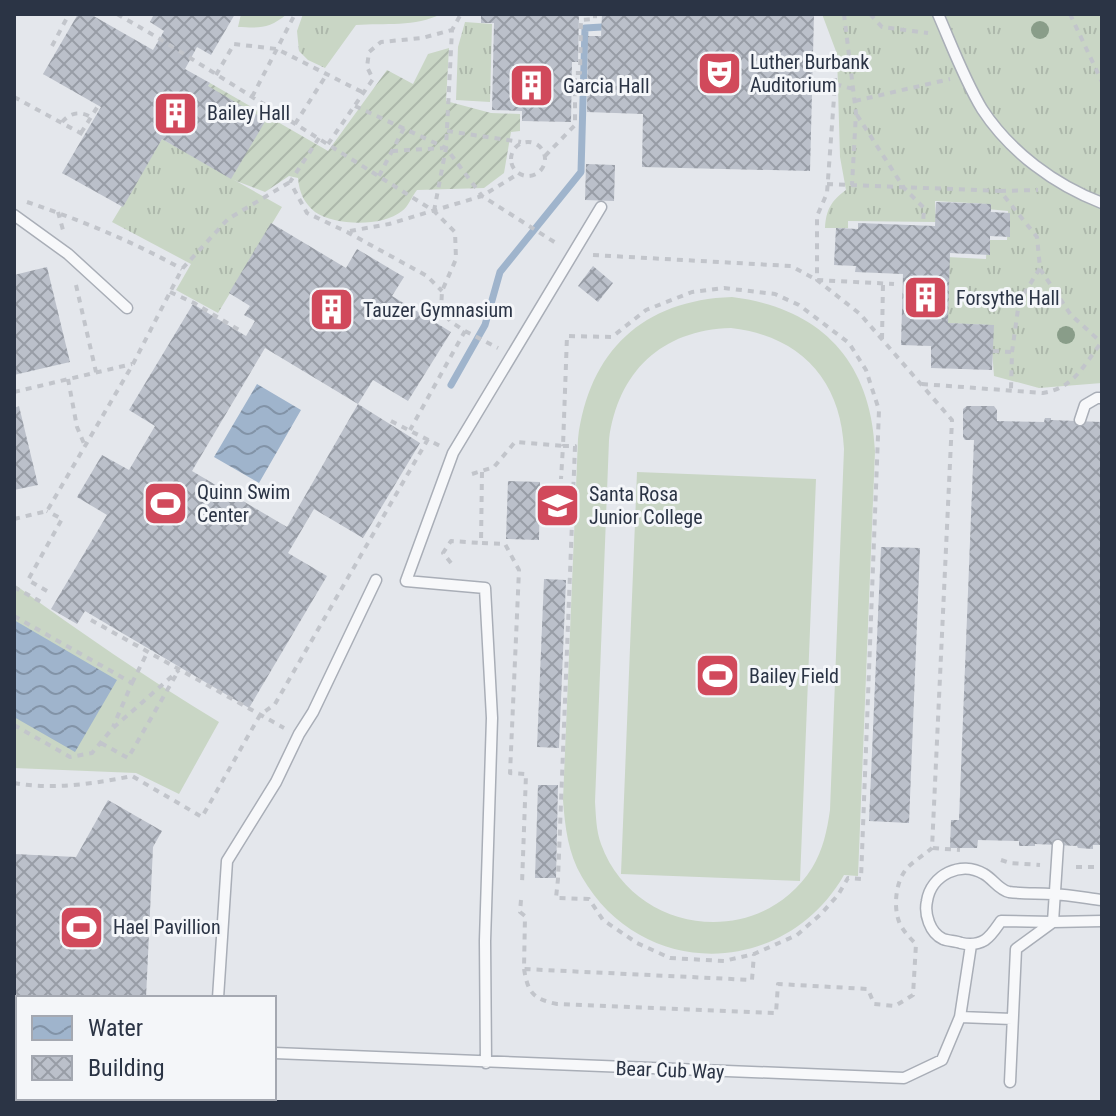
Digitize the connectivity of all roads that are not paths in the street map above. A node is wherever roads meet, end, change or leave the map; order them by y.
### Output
1 (938, 14) edge
2 (1102, 203) edge
3 (601, 207) dead end
4 (14, 215) edge
5 (127, 308) dead end
6 (1102, 398) edge
7 (1080, 420) dead end
8 (376, 580) dead end
9 (1058, 845) dead end
10 (1055, 894) junction
11 (1102, 900) edge
12 (1102, 921) edge
13 (1053, 922) junction
14 (971, 945) junction
15 (218, 996) edge
16 (960, 1017) junction
17 (1012, 1019) junction
18 (276, 1053) edge
19 (486, 1063) junction
20 (1010, 1082) dead end

1 - 2 lane
3 - 19 lane
4 - 5 lane
6 - 7 lane
8 - 15 lane
9 - 10 lane
10 - 11 lane
10 - 13 lane
10 - 14 lane
12 - 13 lane
13 - 14 lane
13 - 17 lane
14 - 16 lane, Bear Cub Way
16 - 17 lane
16 - 19 lane, Bear Cub Way
17 - 20 lane
18 - 19 lane, Bear Cub Way

